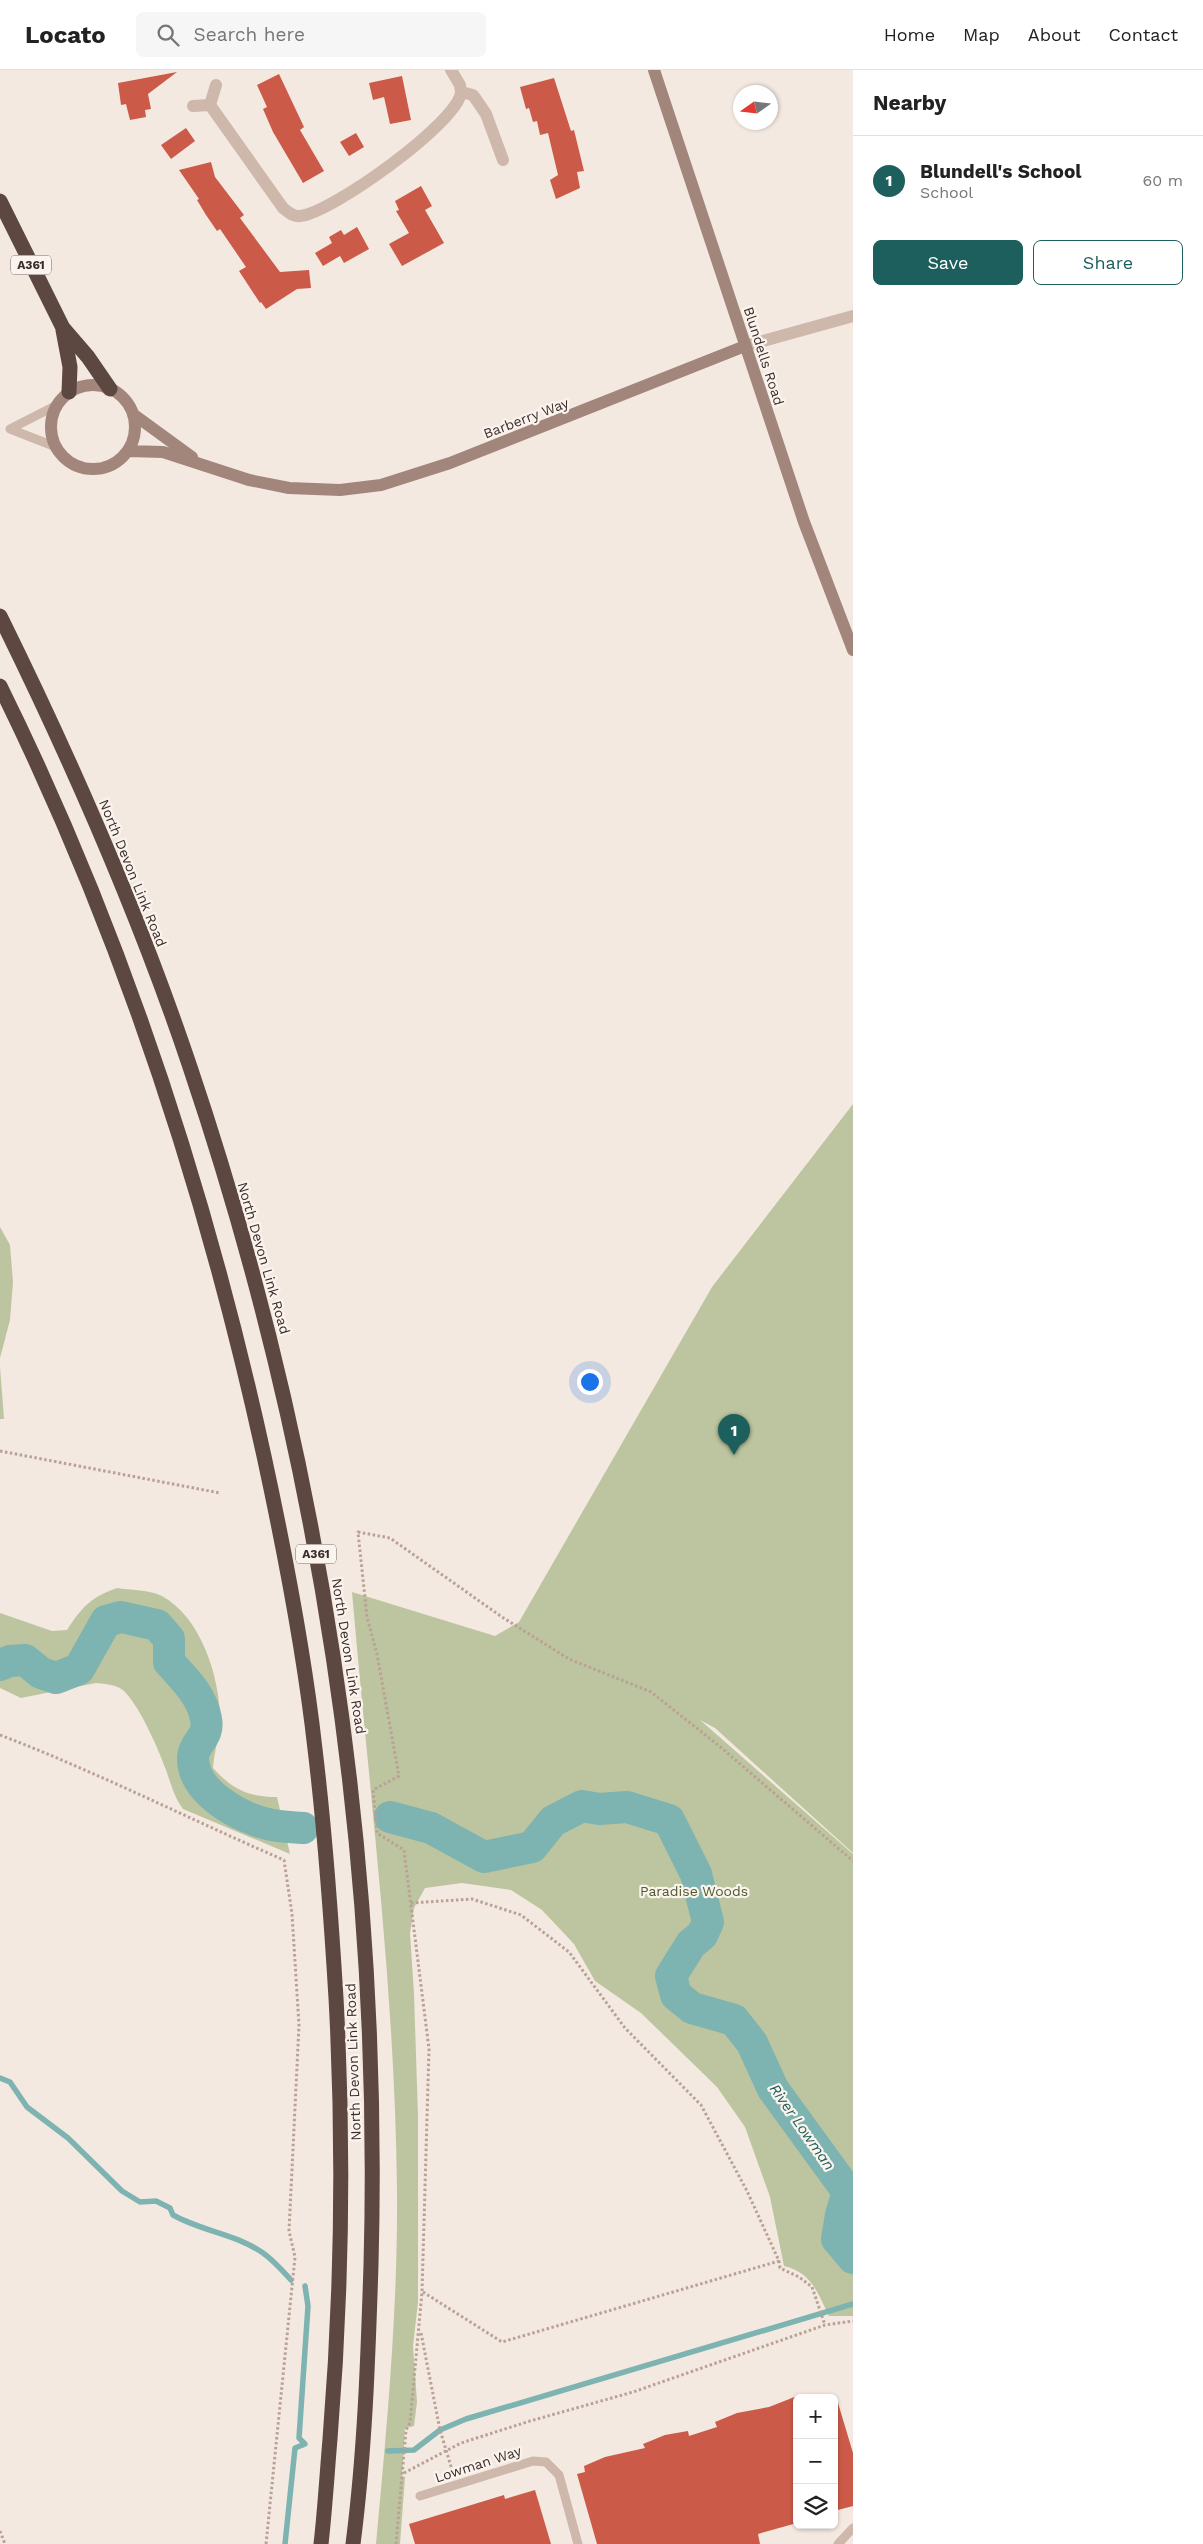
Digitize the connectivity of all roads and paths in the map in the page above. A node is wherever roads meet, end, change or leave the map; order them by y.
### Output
1 (451, 70) edge
2 (654, 70) edge
3 (216, 85) dead end
4 (461, 92) junction
5 (210, 105) junction
6 (193, 106) dead end
7 (503, 160) dead end
8 (0, 201) edge
9 (853, 316) edge
10 (63, 328) junction
11 (745, 346) junction
12 (110, 389) junction
13 (69, 392) junction
14 (57, 405) junction
15 (133, 414) junction
16 (56, 447) junction
17 (128, 451) junction
18 (202, 464) junction
19 (0, 616) edge
20 (853, 650) edge
21 (0, 686) edge
22 (0, 1451) edge
23 (220, 1493) dead end
24 (0, 1735) edge
25 (853, 1861) edge
26 (411, 1903) junction
27 (779, 2260) junction
28 (422, 2292) junction
29 (853, 2321) edge
30 (825, 2325) junction
31 (420, 2329) junction
32 (447, 2451) junction
33 (404, 2472) junction
34 (456, 2485) junction
35 (420, 2496) dead end
36 (853, 2528) edge
37 (0, 2531) edge
38 (321, 2540) edge
39 (5, 2544) edge
40 (266, 2544) edge
41 (353, 2544) edge
42 (396, 2544) edge
43 (578, 2544) edge
44 (838, 2544) edge

1 - 4 street
2 - 11 street, Blundells Road
3 - 5 street
4 - 5 street
4 - 7 street
5 - 6 street
8 - 10 highway, A361
9 - 11 street, Barberry Way
10 - 12 highway, A361
10 - 13 highway, A361
11 - 18 street, Barberry Way
11 - 20 street, Blundells Road
12 - 13 street
12 - 15 street
13 - 14 street
14 - 16 street
14 - 16 lane
15 - 17 street
15 - 18 street, Barberry Way
16 - 17 street
17 - 18 street, Barberry Way
19 - 41 highway, North Devon Link Road / A361
21 - 38 highway, North Devon Link Road / A361
22 - 23 path
24 - 40 path
25 - 26 path
26 - 27 path
26 - 28 path
27 - 28 path
27 - 30 path
28 - 31 path
29 - 30 path
30 - 32 path
31 - 32 path
31 - 33 path
32 - 33 path
32 - 34 path
33 - 42 path
34 - 35 lane, Lowman Way
34 - 43 lane, Lowman Way
36 - 44 lane
37 - 39 path

